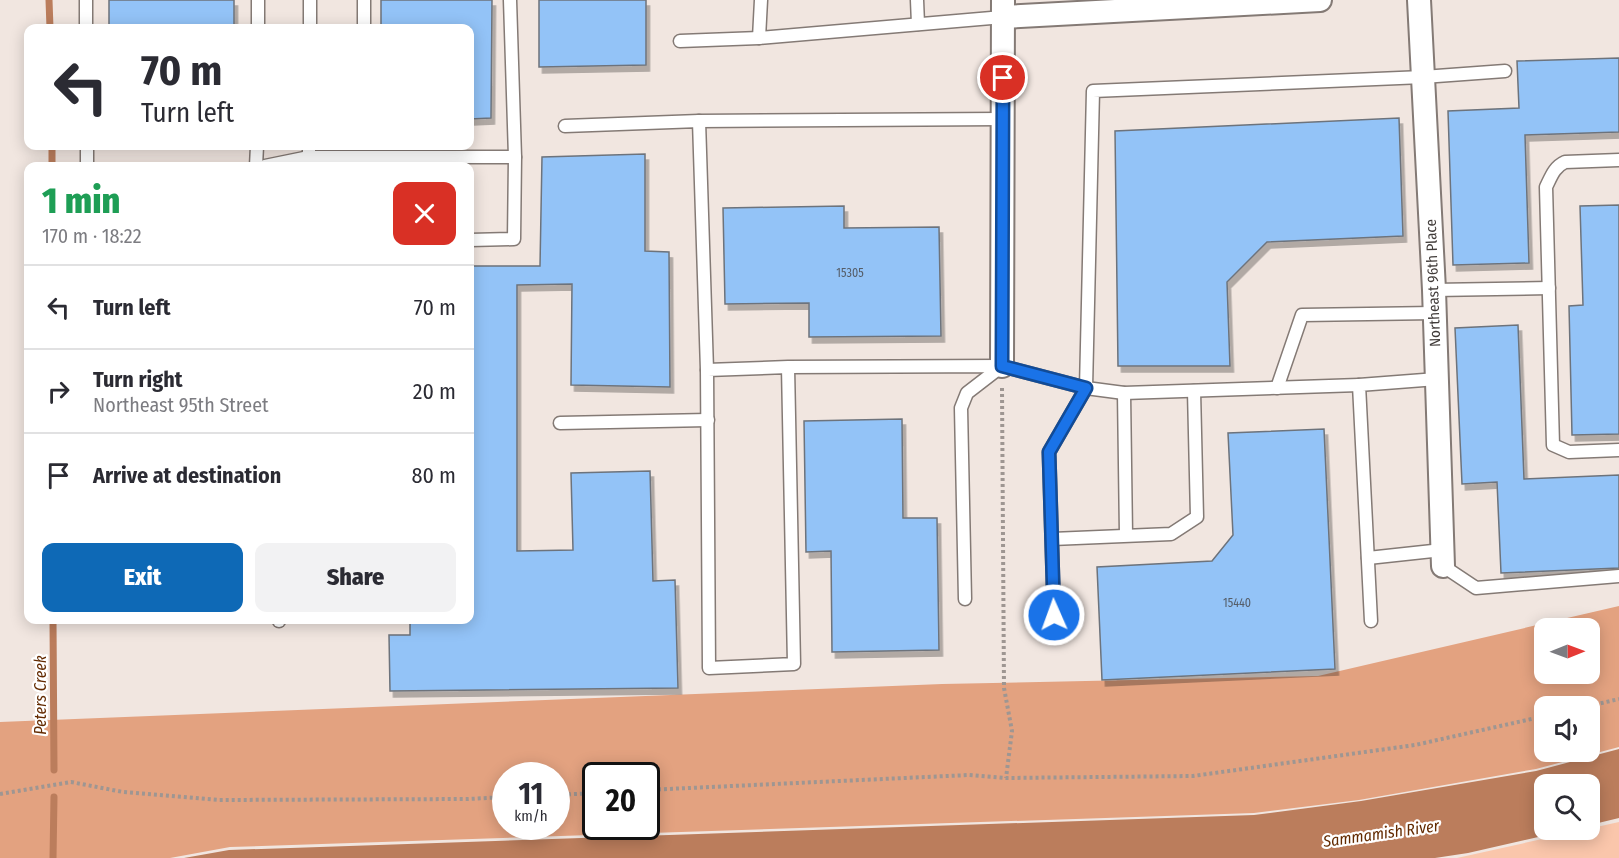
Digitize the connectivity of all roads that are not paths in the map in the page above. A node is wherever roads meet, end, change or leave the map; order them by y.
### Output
1 (86, 0) edge
2 (258, 0) edge
3 (310, 0) edge
4 (364, 0) edge
5 (510, 0) edge
6 (761, 0) edge
7 (917, 0) edge
8 (1320, 0) edge
9 (1419, 0) edge
10 (1285, 1) edge
11 (1003, 9) edge
12 (86, 24) edge
13 (258, 24) edge
14 (310, 24) edge
15 (364, 24) edge
16 (918, 24) junction
17 (759, 38) junction
18 (680, 41) dead end
19 (1505, 71) dead end
20 (1423, 77) junction
21 (1002, 119) junction
22 (699, 121) junction
23 (565, 126) dead end
24 (365, 152) edge
25 (309, 156) edge
26 (515, 157) junction
27 (1619, 160) edge
28 (283, 162) edge
29 (474, 240) edge
30 (1549, 288) junction
31 (1434, 290) junction
32 (1434, 313) junction
33 (1002, 366) junction
34 (788, 368) junction
35 (707, 370) junction
36 (1437, 379) junction
37 (1359, 385) junction
38 (1086, 388) junction
39 (1277, 388) junction
40 (1194, 391) junction
41 (1124, 393) junction
42 (708, 420) junction
43 (560, 423) dead end
44 (1619, 450) edge
45 (1126, 535) junction
46 (1052, 538) junction
47 (1368, 558) junction
48 (1443, 558) junction
49 (1619, 576) edge
50 (965, 599) dead end
51 (1054, 615) dead end
52 (1371, 621) dead end

1 - 12 lane
2 - 13 lane
3 - 14 lane
4 - 15 lane
5 - 26 lane
6 - 17 lane
7 - 16 lane
8 - 10 street
9 - 20 street, Northeast 96th Place
10 - 11 street
11 - 16 lane
11 - 21 street
16 - 17 lane
17 - 18 lane
19 - 20 lane
20 - 31 street, Northeast 96th Place
20 - 38 lane
21 - 22 lane
21 - 33 street
22 - 23 lane
22 - 35 lane
24 - 25 lane
24 - 26 lane
25 - 28 lane
26 - 29 lane
27 - 30 lane
30 - 31 lane
30 - 44 lane
31 - 32 street, Northeast 96th Place
32 - 36 street, Northeast 96th Place
32 - 39 lane
33 - 34 lane
33 - 38 lane
33 - 50 lane
34 - 35 lane
34 - 42 lane
35 - 42 lane
36 - 37 lane
36 - 48 street, Northeast 96th Place
37 - 39 lane
37 - 47 lane
38 - 41 lane
38 - 46 lane
39 - 40 lane
40 - 41 lane
40 - 45 lane
41 - 45 lane
42 - 43 lane
45 - 46 lane
46 - 51 lane
47 - 48 lane
47 - 52 lane
48 - 49 lane

